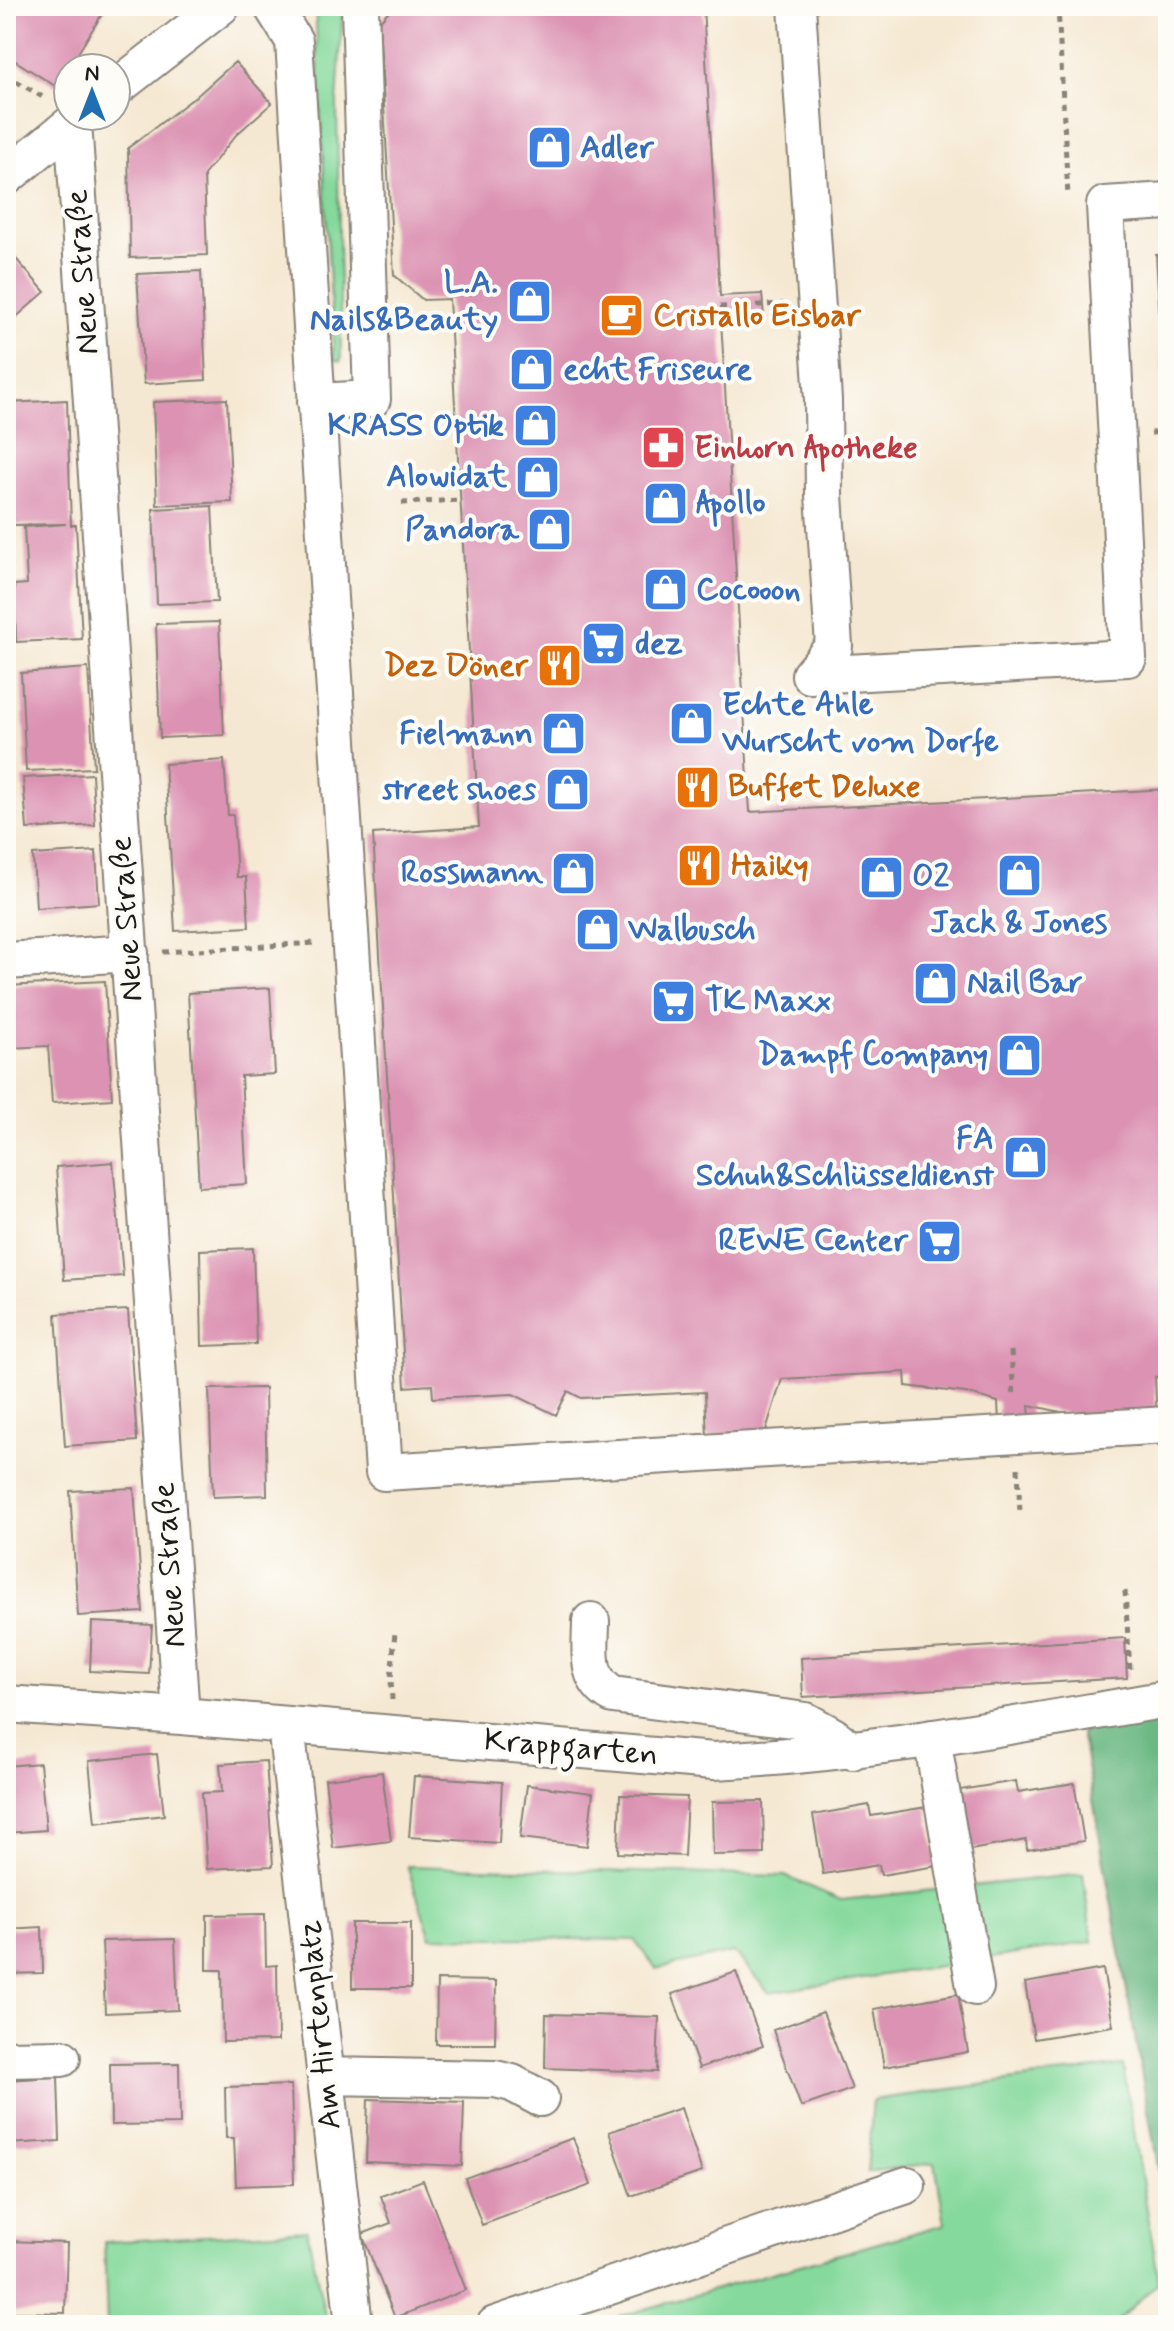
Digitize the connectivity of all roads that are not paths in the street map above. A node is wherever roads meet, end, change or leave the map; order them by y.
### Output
1 (221, 6) edge
2 (272, 6) edge
3 (360, 6) edge
4 (797, 6) edge
5 (132, 76) edge
6 (61, 132) edge
7 (78, 132) edge
8 (6, 177) edge
9 (1168, 201) edge
10 (316, 402) junction
11 (130, 953) junction
12 (6, 961) edge
13 (1168, 1425) edge
14 (591, 1621) dead end
15 (1168, 1699) edge
16 (6, 1704) edge
17 (181, 1716) junction
18 (286, 1726) junction
19 (932, 1738) junction
20 (852, 1751) junction
21 (975, 1987) dead end
22 (62, 2058) dead end
23 (6, 2059) edge
24 (326, 2076) junction
25 (540, 2098) dead end
26 (907, 2185) dead end
27 (354, 2325) edge
28 (495, 2325) edge

1 - 5 street
2 - 10 street
3 - 10 street
4 - 9 street
6 - 8 street
7 - 11 street, Neue Straße
10 - 13 street
11 - 12 street
11 - 17 street, Neue Straße
14 - 20 street
15 - 19 street, Krappgarten
16 - 17 street, Krappgarten
17 - 18 street, Krappgarten
18 - 20 street, Krappgarten
18 - 24 street, Am Hirtenplatz
19 - 20 street, Krappgarten
19 - 21 street
22 - 23 street
24 - 25 street
24 - 27 street, Am Hirtenplatz
26 - 28 street

